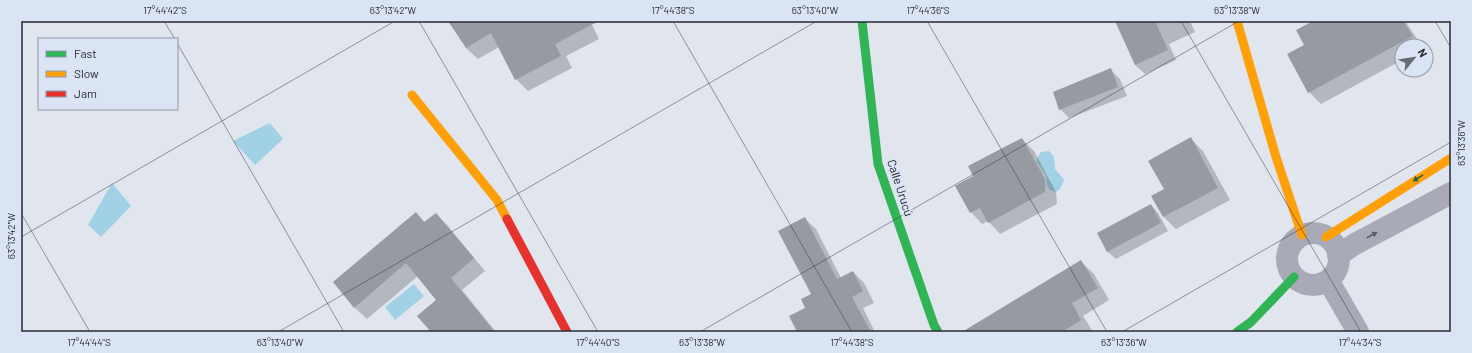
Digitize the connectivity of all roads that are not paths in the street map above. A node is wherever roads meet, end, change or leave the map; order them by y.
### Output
1 (862, 21) edge
2 (1238, 21) edge
3 (412, 95) dead end
4 (1451, 158) edge
5 (1451, 193) edge
6 (1302, 235) junction
7 (1326, 236) junction
8 (1338, 255) junction
9 (1294, 277) junction
10 (1328, 280) junction
11 (566, 332) edge
12 (938, 332) edge
13 (1237, 332) edge
14 (1358, 332) edge

1 - 12 street, Calle Urucú
2 - 6 street
3 - 11 street
4 -> 7 street
8 -> 5 street
6 - 7 street
6 - 9 street
7 - 8 street
8 - 10 street
9 - 10 street
9 - 13 street
10 - 14 street

